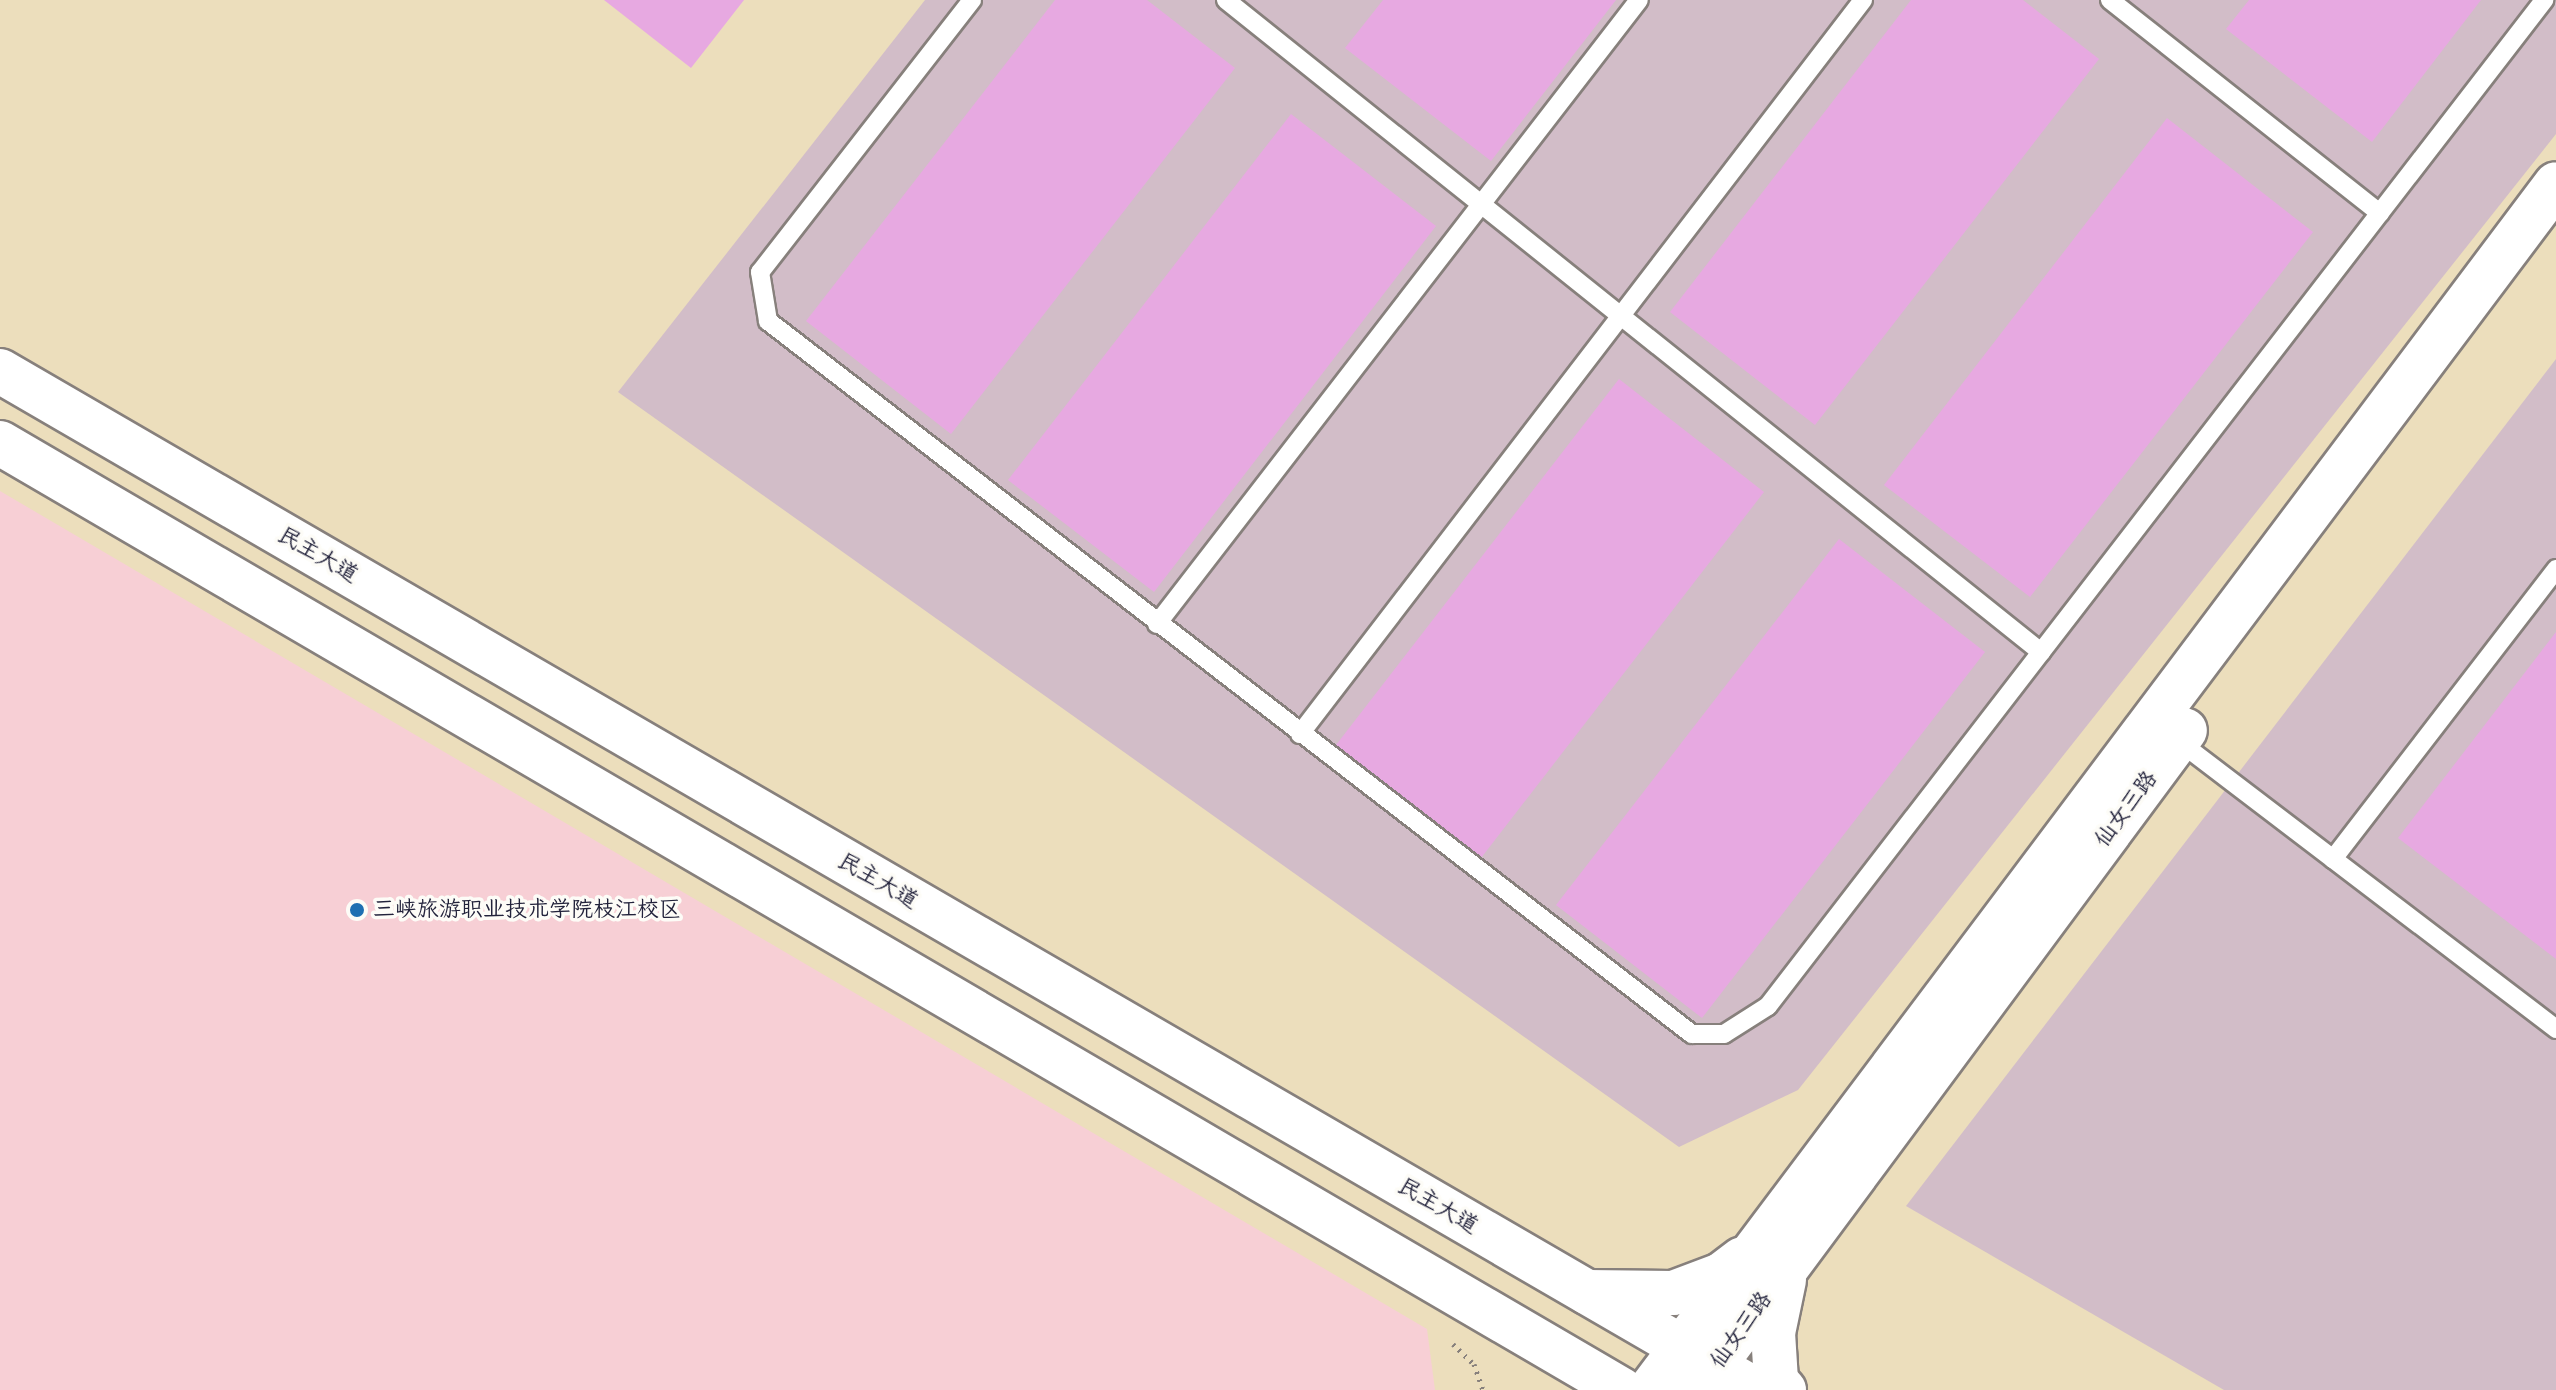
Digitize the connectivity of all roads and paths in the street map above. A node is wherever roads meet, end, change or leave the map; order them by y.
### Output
1 (972, 0) edge
2 (1226, 0) edge
3 (1639, 0) edge
4 (1863, 0) edge
5 (2110, 0) edge
6 (2544, 0) edge
7 (2556, 184) edge
8 (1479, 206) junction
9 (2380, 213) junction
10 (2556, 228) edge
11 (1619, 318) junction
12 (0, 371) edge
13 (0, 443) edge
14 (2556, 569) edge
15 (1157, 624) junction
16 (2041, 652) junction
17 (1300, 734) junction
18 (2177, 740) junction
19 (2333, 859) junction
20 (2556, 1029) edge
21 (1773, 1256) junction
22 (1587, 1292) junction
23 (1555, 1350) junction
24 (1698, 1368) edge
25 (1584, 1390) edge
26 (1622, 1390) edge
27 (1650, 1390) edge
28 (1756, 1390) edge
29 (1784, 1390) edge

1 - 15 lane
2 - 8 lane
3 - 8 lane
4 - 11 lane
5 - 9 lane
6 - 9 lane
7 - 21 main road
8 - 11 lane
8 - 15 lane
9 - 16 lane
10 - 18 main road, 仙女三路
11 - 16 lane
11 - 17 lane
12 - 22 main road, 民主大道
13 - 23 main road
14 - 19 lane
15 - 17 lane
16 - 17 lane
18 - 19 lane
18 - 21 main road, 仙女三路
19 - 20 lane
21 - 22 main road
21 - 24 main road, 仙女三路
21 - 29 main road
22 - 24 main road, 民主大道
23 - 25 main road
23 - 26 main road
24 - 27 main road, 仙女三路
24 - 28 main road, 民主大道

